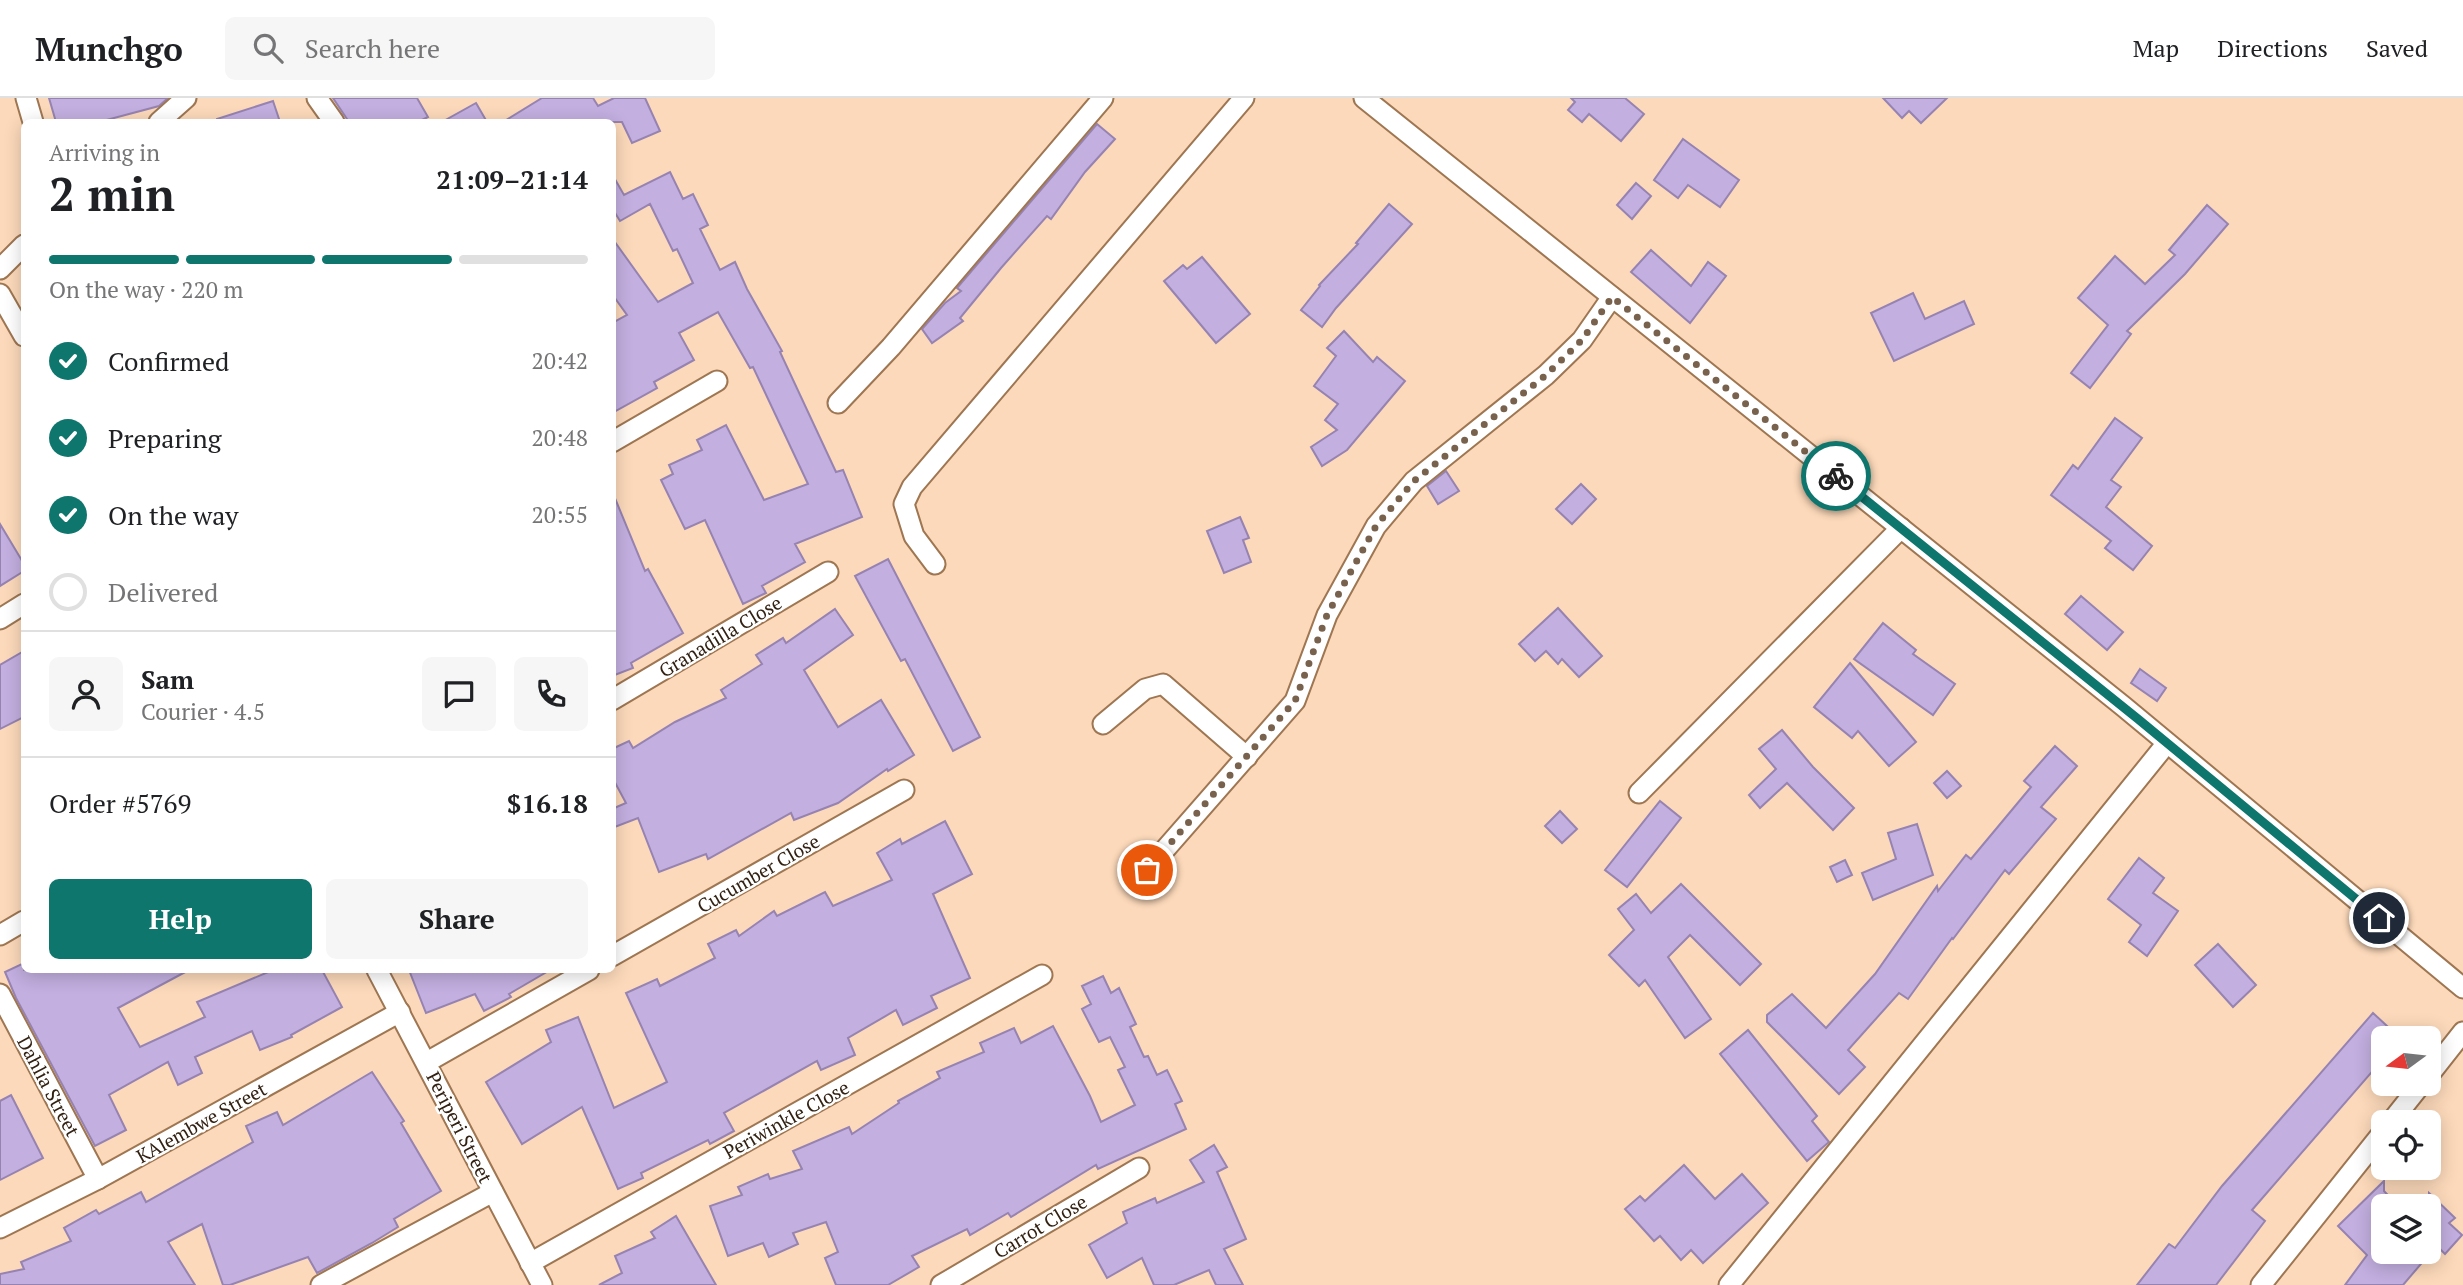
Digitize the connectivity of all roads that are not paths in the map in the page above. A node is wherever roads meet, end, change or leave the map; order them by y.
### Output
1 (26, 98) edge
2 (186, 98) edge
3 (317, 98) edge
4 (1103, 98) edge
5 (1244, 98) edge
6 (1364, 98) edge
7 (32, 119) edge
8 (162, 119) edge
9 (332, 119) edge
10 (21, 248) edge
11 (0, 269) edge
12 (0, 294) edge
13 (1612, 297) junction
14 (21, 331) edge
15 (717, 381) dead end
16 (838, 403) dead end
17 (616, 440) edge
18 (1901, 528) junction
19 (935, 564) dead end
20 (828, 572) dead end
21 (21, 606) edge
22 (0, 619) edge
23 (616, 698) edge
24 (1103, 724) dead end
25 (2167, 743) junction
26 (1247, 757) junction
27 (904, 789) dead end
28 (1639, 793) dead end
29 (1147, 870) dead end
30 (21, 924) edge
31 (0, 935) edge
32 (616, 954) edge
33 (379, 973) edge
34 (584, 973) edge
35 (1042, 975) dead end
36 (2463, 988) edge
37 (0, 994) edge
38 (400, 1012) junction
39 (2463, 1032) edge
40 (2441, 1060) edge
41 (427, 1062) junction
42 (2412, 1096) edge
43 (2401, 1110) edge
44 (2371, 1147) edge
45 (1139, 1168) dead end
46 (98, 1179) junction
47 (493, 1192) junction
48 (0, 1228) edge
49 (530, 1263) junction
50 (321, 1285) edge
51 (542, 1285) edge
52 (941, 1285) edge
53 (1729, 1285) edge
54 (2261, 1285) edge

1 - 7 street
2 - 8 street
3 - 9 street
4 - 16 street
5 - 19 street
6 - 13 street
10 - 11 street
12 - 14 street
13 - 18 street
13 - 26 street
15 - 17 street
18 - 25 street
18 - 28 street
20 - 23 street, Granadilla Close
21 - 22 street
24 - 26 street
25 - 36 street
25 - 53 street
26 - 29 street
27 - 32 street, Cucumber Close
30 - 31 street
33 - 38 street, Periperi Street
34 - 41 street
35 - 49 street, Periwinkle Close
37 - 46 street, Dahlia Street
38 - 41 street, Periperi Street
38 - 46 street, KAlembwe Street
39 - 40 street
41 - 47 street, Periperi Street
42 - 43 street
44 - 54 street
45 - 52 street, Carrot Close
46 - 48 street, KAlembwe Street
47 - 49 street, Periperi Street
47 - 50 street
49 - 51 street, Periperi Street

